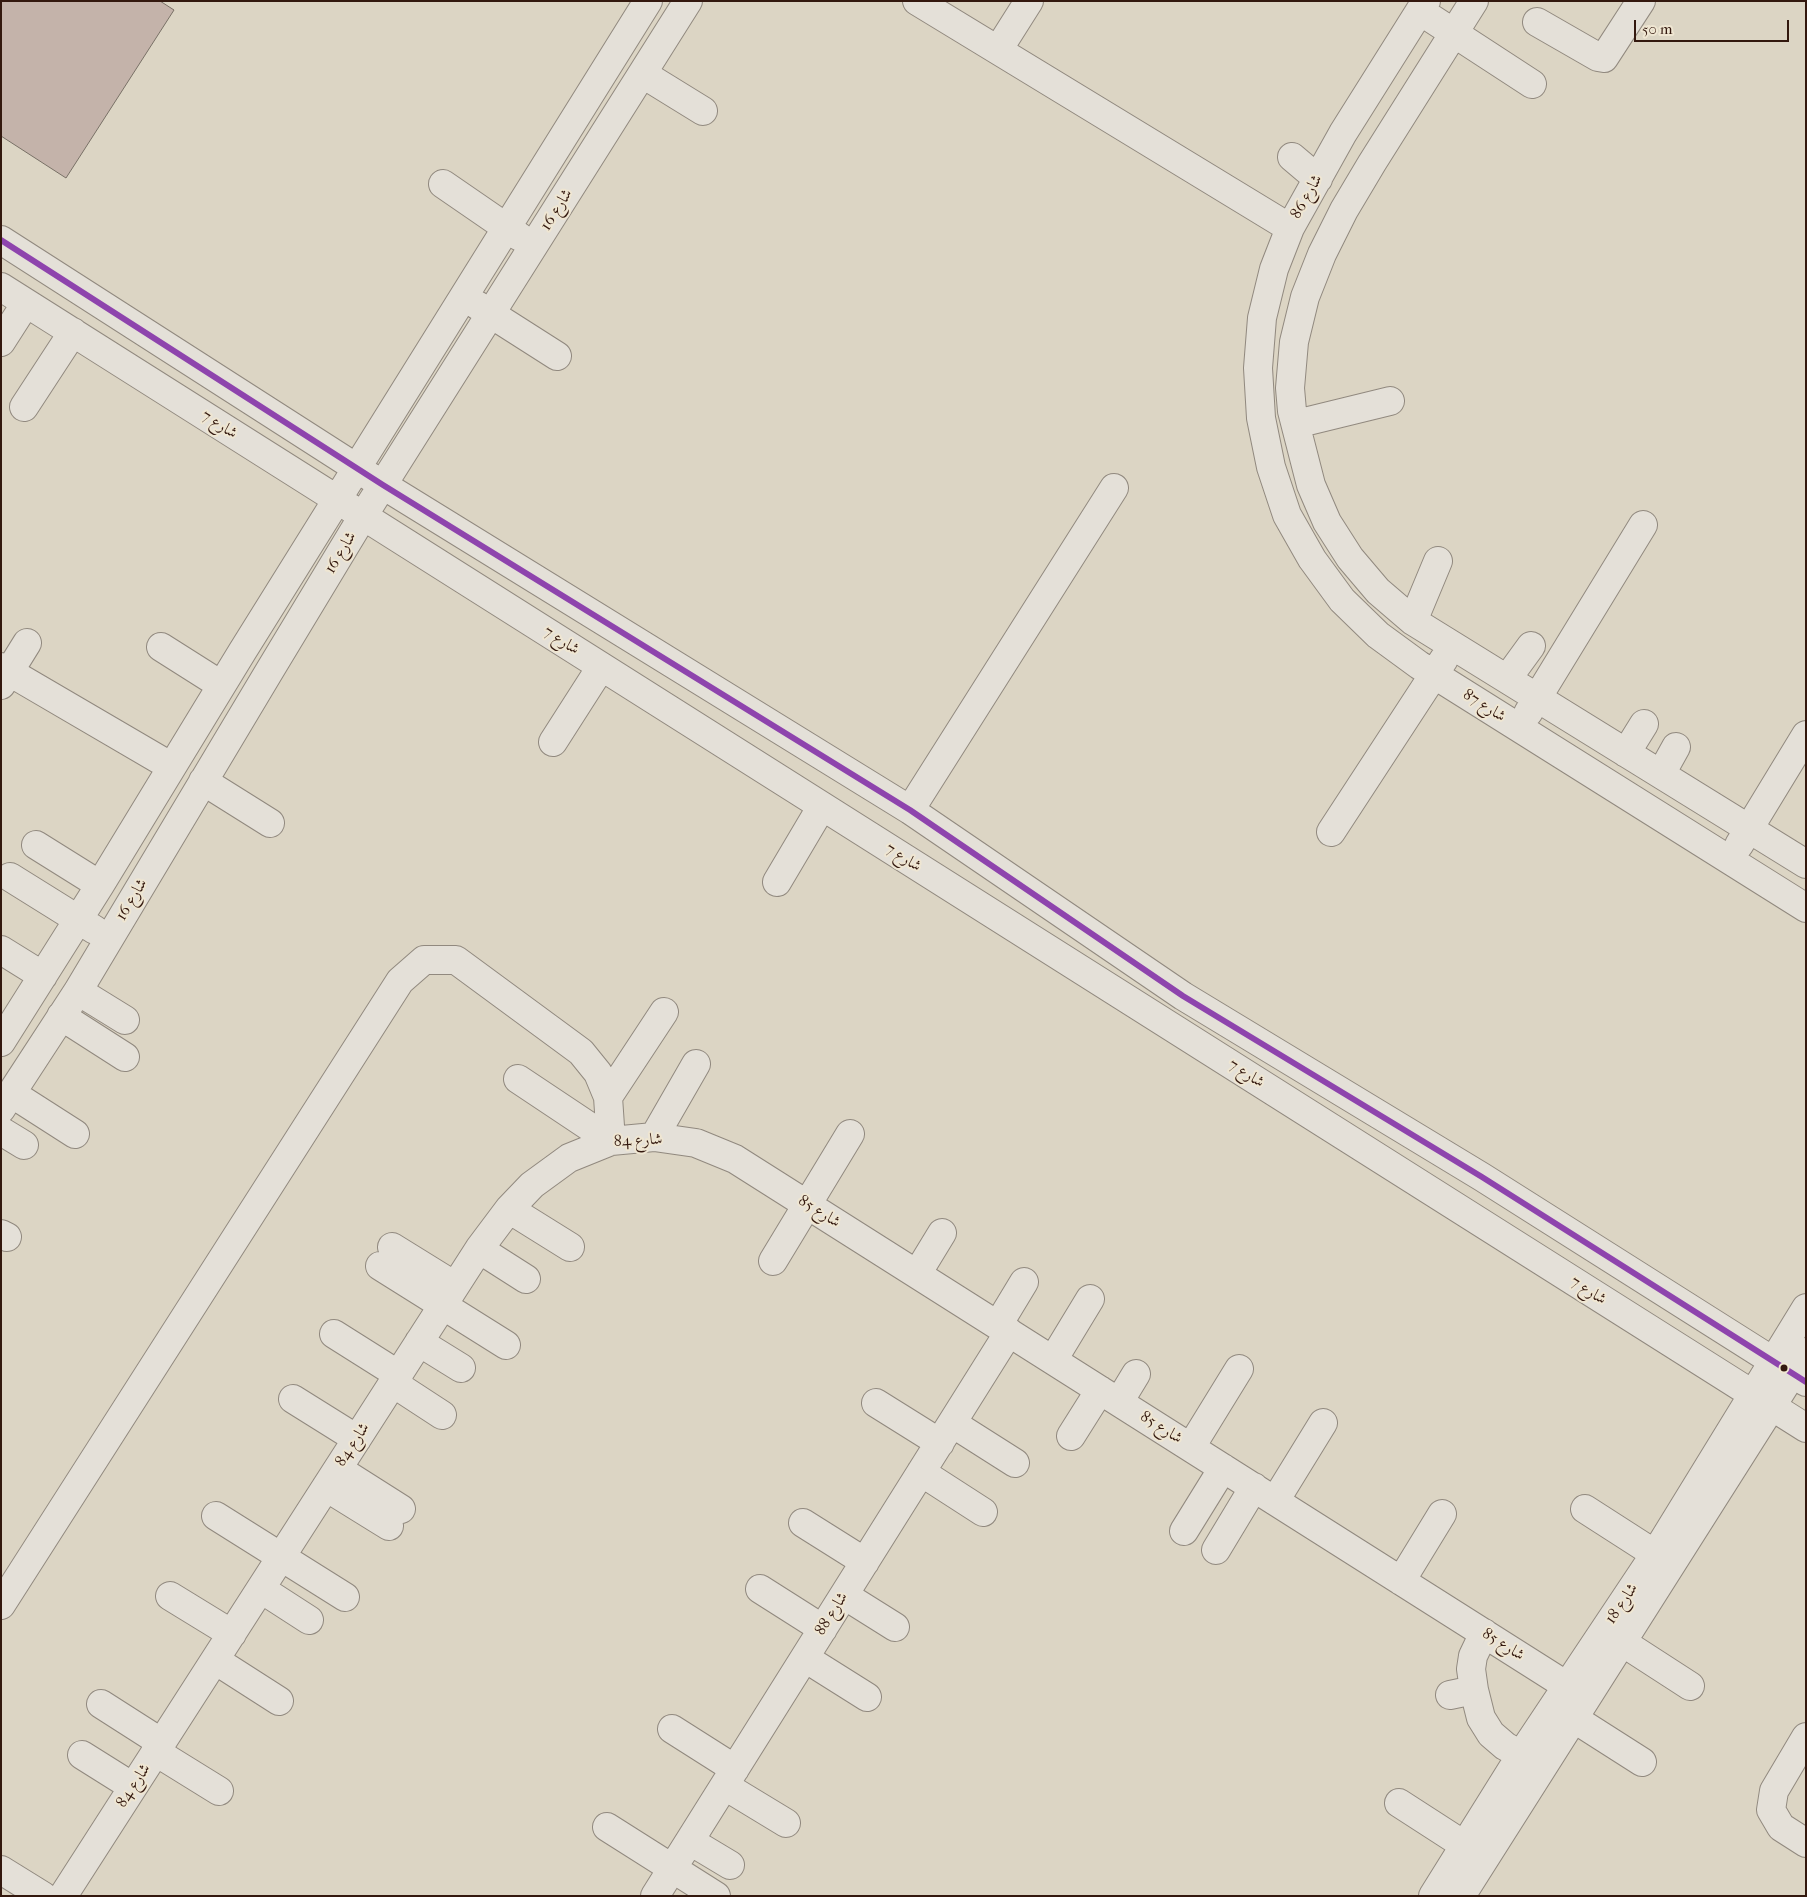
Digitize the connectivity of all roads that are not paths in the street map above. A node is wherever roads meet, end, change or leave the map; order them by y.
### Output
1 (648, 1) edge
2 (688, 1) edge
3 (917, 1) edge
4 (1029, 1) edge
5 (1474, 1) edge
6 (1642, 1) edge
7 (1423, 6) edge
8 (1537, 22) dead end
9 (1454, 33) junction
10 (998, 50) junction
11 (643, 74) junction
12 (1532, 84) dead end
13 (703, 111) dead end
14 (1292, 157) dead end
15 (1318, 179) junction
16 (443, 184) dead end
17 (506, 228) junction
18 (1290, 228) junction
19 (1, 240) edge
20 (534, 246) junction
21 (1, 287) edge
22 (463, 296) junction
23 (26, 303) junction
24 (491, 314) junction
25 (73, 332) junction
26 (1, 342) edge
27 (557, 356) dead end
28 (1390, 401) dead end
29 (24, 406) dead end
30 (1294, 417) junction
31 (1261, 418) joint
32 (357, 468) junction
33 (383, 485) junction
34 (1114, 488) dead end
35 (337, 500) junction
36 (363, 516) junction
37 (1643, 525) dead end
38 (1438, 561) dead end
39 (1412, 621) junction
40 (27, 643) dead end
41 (1453, 645) junction
42 (1531, 646) dead end
43 (160, 647) dead end
44 (242, 652) junction
45 (601, 667) junction
46 (270, 670) junction
47 (4, 674) edge
48 (1434, 674) junction
49 (1507, 679) junction
50 (221, 685) junction
51 (1538, 698) junction
52 (1644, 724) dead end
53 (1519, 728) junction
54 (1806, 735) edge
55 (553, 742) dead end
56 (1676, 747) dead end
57 (1620, 749) junction
58 (172, 766) junction
59 (1661, 774) junction
60 (1596, 776) junction
61 (203, 781) junction
62 (822, 806) junction
63 (910, 810) junction
64 (270, 823) dead end
65 (1748, 828) junction
66 (1331, 832) dead end
67 (36, 845) dead end
68 (1806, 864) edge
69 (1725, 868) junction
70 (10, 877) dead end
71 (777, 882) dead end
72 (100, 885) junction
73 (1806, 908) edge
74 (79, 920) junction
75 (109, 939) junction
76 (1, 950) edge
77 (44, 976) junction
78 (78, 991) junction
79 (664, 1012) dead end
80 (62, 1016) junction
81 (125, 1020) dead end
82 (4, 1034) edge
83 (125, 1056) dead end
84 (696, 1064) dead end
85 (518, 1079) dead end
86 (608, 1097) junction
87 (6, 1101) edge
88 (1, 1131) edge
89 (75, 1134) dead end
90 (850, 1134) dead end
91 (654, 1137) junction
92 (611, 1141) junction
93 (24, 1145) dead end
94 (735, 1159) joint
95 (807, 1204) junction
96 (508, 1209) junction
97 (942, 1232) dead end
98 (570, 1248) dead end
99 (479, 1250) junction
100 (386, 1256) dead end
101 (773, 1261) dead end
102 (917, 1274) junction
103 (526, 1279) dead end
104 (1024, 1282) dead end
105 (449, 1296) junction
106 (1090, 1299) dead end
107 (1806, 1308) edge
108 (1003, 1329) junction
109 (334, 1334) dead end
110 (420, 1342) junction
111 (506, 1345) dead end
112 (1053, 1360) junction
113 (461, 1368) dead end
114 (1794, 1368) edge
115 (1239, 1369) dead end
116 (1136, 1374) dead end
117 (396, 1379) junction
118 (1110, 1396) junction
119 (293, 1399) dead end
120 (1762, 1400) junction
121 (876, 1403) dead end
122 (442, 1415) dead end
123 (1323, 1423) dead end
124 (1806, 1428) edge
125 (946, 1433) junction
126 (1072, 1436) dead end
127 (357, 1439) junction
128 (1191, 1448) junction
129 (1014, 1463) dead end
130 (1223, 1468) junction
131 (921, 1472) junction
132 (332, 1478) junction
133 (1265, 1494) junction
134 (1585, 1509) dead end
135 (983, 1512) dead end
136 (1442, 1514) dead end
137 (216, 1516) dead end
138 (395, 1517) dead end
139 (803, 1523) dead end
140 (1184, 1531) dead end
141 (1216, 1550) dead end
142 (1655, 1554) junction
143 (281, 1557) junction
144 (865, 1562) junction
145 (1401, 1581) junction
146 (174, 1589) dead end
147 (260, 1589) junction
148 (760, 1589) dead end
149 (844, 1595) junction
150 (345, 1597) dead end
151 (1, 1606) edge
152 (310, 1620) dead end
153 (895, 1627) dead end
154 (236, 1628) junction
155 (823, 1629) junction
156 (1484, 1633) junction
157 (1622, 1642) junction
158 (805, 1658) junction
159 (215, 1660) junction
160 (1690, 1686) dead end
161 (867, 1697) dead end
162 (1576, 1700) junction
163 (279, 1701) dead end
164 (101, 1704) dead end
165 (672, 1729) dead end
166 (1806, 1737) edge
167 (159, 1747) junction
168 (82, 1755) dead end
169 (1521, 1755) junction
170 (1642, 1762) dead end
171 (730, 1777) junction
172 (133, 1788) junction
173 (219, 1791) dead end
174 (1399, 1802) dead end
175 (786, 1823) dead end
176 (608, 1827) dead end
177 (690, 1841) junction
178 (1806, 1843) edge
179 (1464, 1845) junction
180 (730, 1865) dead end
181 (673, 1868) junction
182 (1, 1870) edge
183 (43, 1896) edge
184 (64, 1896) edge
185 (655, 1896) edge
186 (716, 1896) edge
187 (1433, 1896) edge
188 (1461, 1896) edge

1 - 17 street, شارع 16
2 - 11 street, شارع 16
3 - 10 street
4 - 10 street
5 - 9 street
6 - 8 street
7 - 9 street
7 - 15 street, شارع 86
9 - 12 street
9 - 30 street
10 - 18 street
11 - 13 street
11 - 20 street, شارع 16
14 - 15 street
15 - 18 street, شارع 86
16 - 17 street
17 - 20 street
17 - 22 street, شارع 16
18 - 31 street, شارع 86
19 - 32 street, شارع 7
20 - 24 street, شارع 16
21 - 23 street, شارع 7
22 - 24 street
22 - 32 street, شارع 16
23 - 25 street, شارع 7
23 - 26 street
24 - 27 street
24 - 33 street, شارع 16
25 - 29 street
25 - 35 street, شارع 7
28 - 30 street
30 - 39 street
31 - 48 street, شارع 87
32 - 33 street, شارع 7
32 - 35 street, شارع 16
33 - 36 street, شارع 16
33 - 63 street, شارع 7
34 - 63 street
35 - 36 street, شارع 7
35 - 44 street, شارع 16
36 - 45 street, شارع 7
36 - 46 street, شارع 16
37 - 51 street
38 - 39 street
39 - 41 street
40 - 47 street
41 - 48 street
41 - 49 street
42 - 49 street
43 - 50 street
44 - 46 street
44 - 50 street, شارع 16
45 - 55 street
45 - 62 street, شارع 7
46 - 61 street, شارع 16
47 - 58 street
48 - 53 street, شارع 87
48 - 66 street
49 - 51 street
50 - 58 street, شارع 16
51 - 53 street
51 - 57 street
52 - 57 street
53 - 60 street, شارع 87
54 - 65 street
56 - 59 street
57 - 59 street
57 - 60 street
58 - 72 street, شارع 16
59 - 65 street
60 - 69 street, شارع 87
61 - 64 street
61 - 75 street, شارع 16
62 - 71 street
62 - 120 street, شارع 7
63 - 114 street, شارع 7
65 - 68 street
65 - 69 street
67 - 72 street
69 - 73 street, شارع 87
70 - 74 street
72 - 74 street, شارع 16
74 - 75 street
74 - 77 street, شارع 16
75 - 78 street, شارع 16
76 - 77 street
77 - 82 street, شارع 16
78 - 80 street, شارع 16
78 - 81 street
79 - 86 street
80 - 83 street
80 - 87 street, شارع 16
84 - 91 street
85 - 92 street
86 - 92 street
86 - 151 street
87 - 89 street
88 - 93 street
90 - 95 street
91 - 92 street, شارع 84
91 - 94 street, شارع 84
92 - 96 street, شارع 84
94 - 95 street, شارع 85
95 - 101 street
95 - 102 street, شارع 85
96 - 98 street
96 - 99 street, شارع 84
97 - 102 street
99 - 103 street
99 - 105 street, شارع 84
100 - 105 street
102 - 108 street, شارع 85
104 - 108 street, شارع 88
105 - 110 street, شارع 84
105 - 111 street
106 - 112 street
107 - 114 street, شارع 18
108 - 112 street, شارع 85
108 - 125 street, شارع 88
109 - 117 street
110 - 113 street
110 - 117 street, شارع 84
112 - 118 street, شارع 85
114 - 120 street, شارع 18
115 - 128 street
116 - 118 street
117 - 122 street
117 - 127 street, شارع 84
118 - 126 street
118 - 128 street, شارع 85
119 - 127 street
120 - 124 street, شارع 7
120 - 142 street, شارع 18
120 - 157 street, شارع 18
121 - 125 street
123 - 133 street
125 - 129 street
125 - 131 street, شارع 88
127 - 132 street, شارع 84
128 - 130 street, شارع 85
130 - 133 street, شارع 85
130 - 140 street
131 - 135 street
131 - 144 street, شارع 88
132 - 138 street
132 - 143 street, شارع 84
133 - 141 street
133 - 145 street, شارع 85
134 - 142 street
136 - 145 street
137 - 143 street
139 - 144 street
142 - 162 street, شارع 18
143 - 147 street, شارع 84
143 - 150 street
144 - 149 street, شارع 88
145 - 156 street, شارع 85
146 - 154 street
147 - 152 street
147 - 154 street, شارع 84
148 - 155 street
149 - 153 street
149 - 155 street, شارع 88
154 - 159 street, شارع 84
155 - 158 street, شارع 88
156 - 162 street, شارع 85
156 - 169 street
157 - 160 street
157 - 162 street, شارع 18
158 - 161 street
158 - 171 street, شارع 88
159 - 163 street
159 - 167 street, شارع 84
162 - 169 street, شارع 18
162 - 170 street, شارع 85
162 - 188 street, شارع 18
164 - 167 street
165 - 171 street
166 - 178 street
167 - 172 street, شارع 84
167 - 173 street
168 - 172 street
169 - 179 street, شارع 18
171 - 175 street
171 - 177 street, شارع 88
172 - 184 street, شارع 84
174 - 179 street
176 - 181 street
177 - 180 street
177 - 181 street, شارع 88
179 - 187 street, شارع 18
181 - 185 street, شارع 88
181 - 186 street
182 - 183 street

